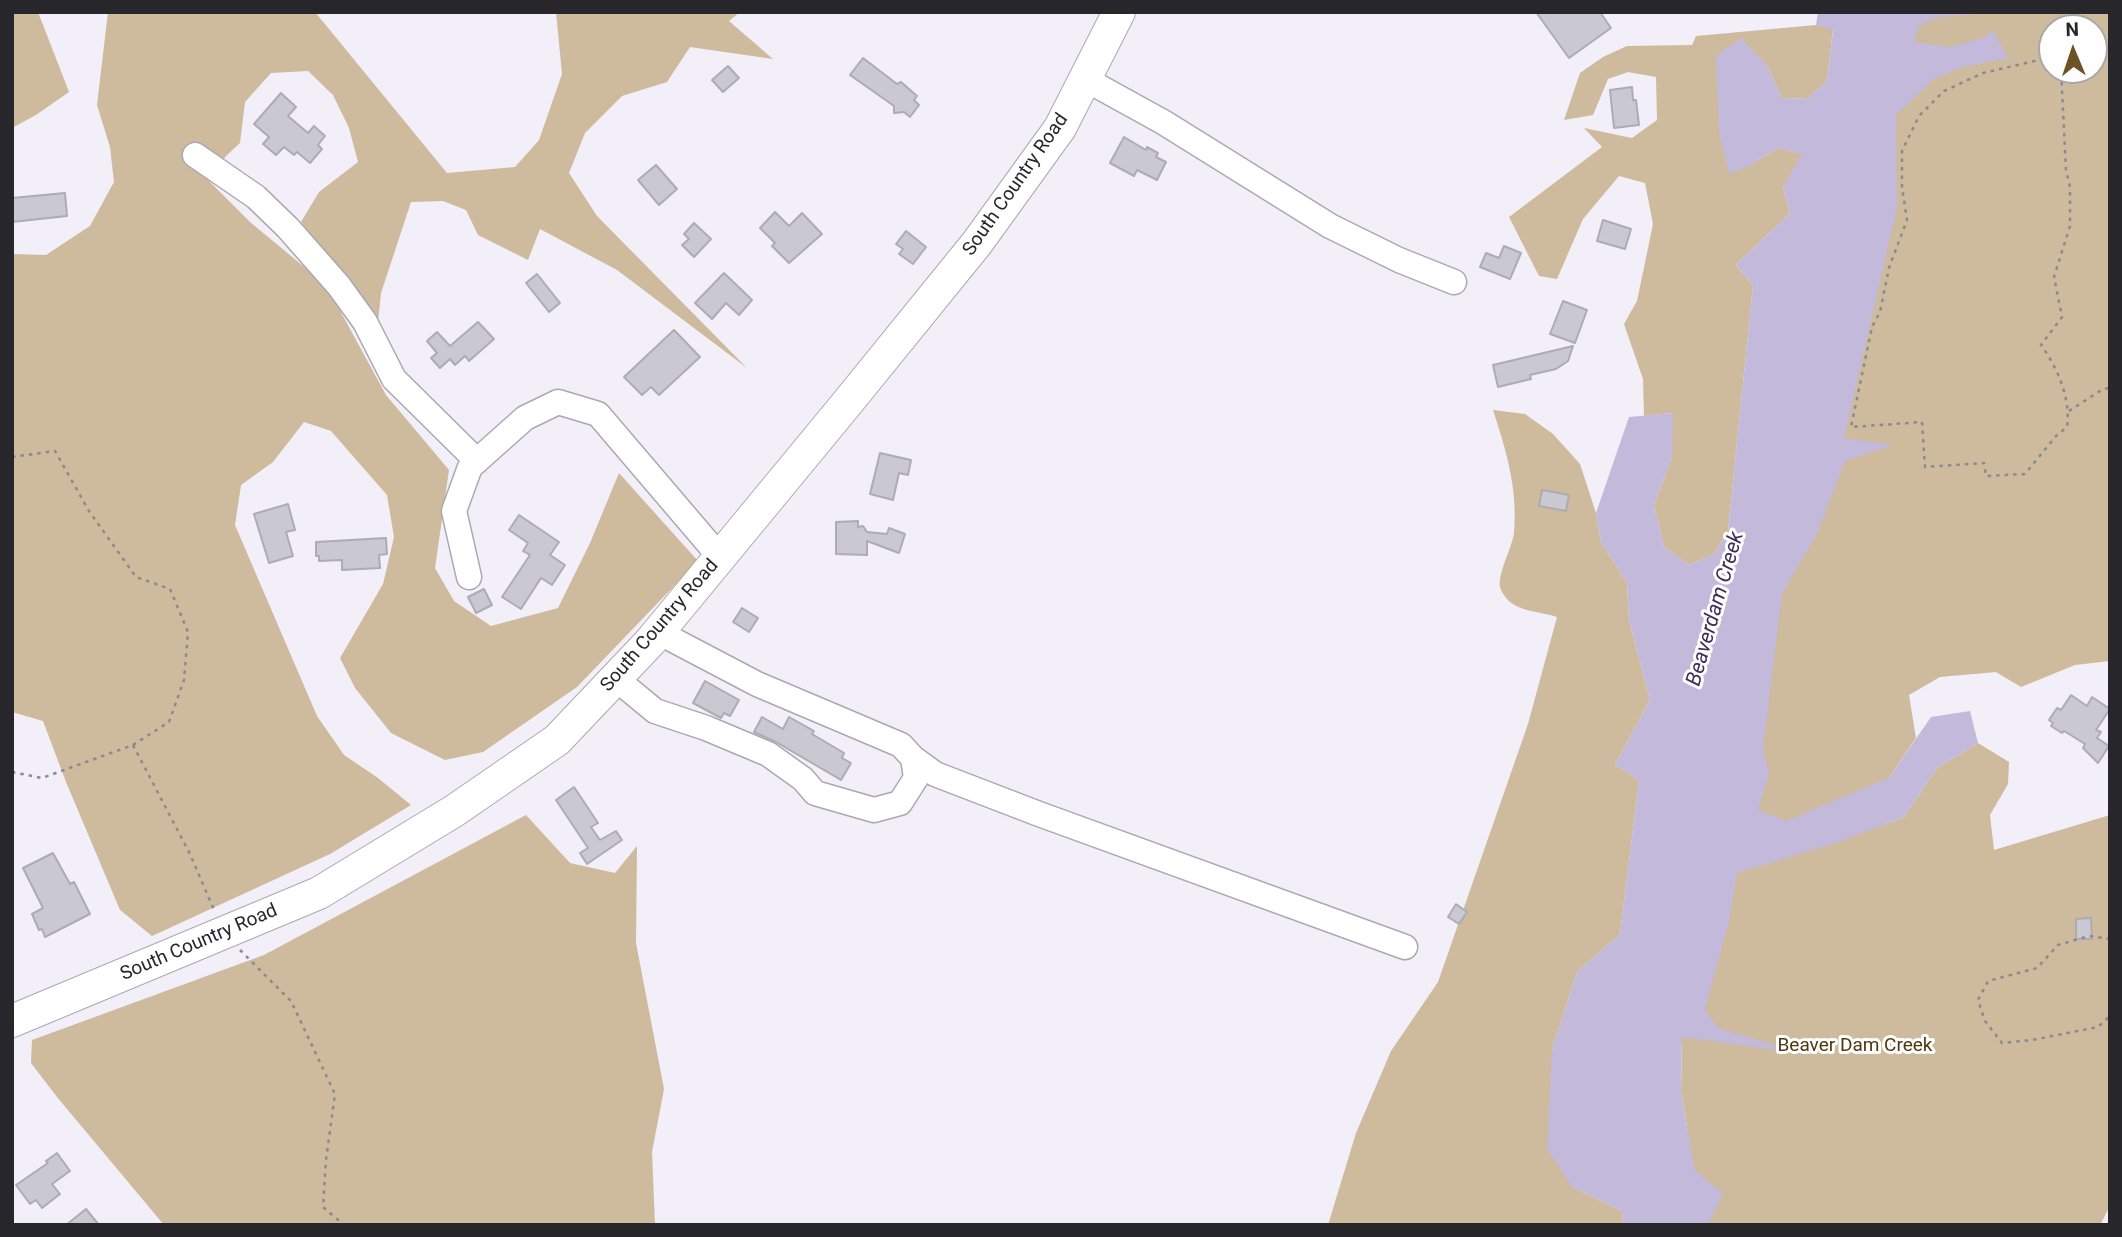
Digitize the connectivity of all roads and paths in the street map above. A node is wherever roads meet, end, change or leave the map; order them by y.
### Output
1 (1119, 12) edge
2 (2038, 60) edge
3 (1085, 79) junction
4 (2062, 84) edge
5 (195, 155) dead end
6 (1454, 282) dead end
7 (2110, 388) edge
8 (2069, 411) junction
9 (12, 457) edge
10 (477, 461) junction
11 (720, 557) junction
12 (469, 577) dead end
13 (658, 632) junction
14 (615, 678) junction
15 (133, 745) junction
16 (913, 758) junction
17 (12, 772) edge
18 (224, 933) junction
19 (2110, 939) edge
20 (1405, 947) dead end
21 (2110, 1016) edge
22 (12, 1021) edge
23 (344, 1225) edge

1 - 3 main road, South Country Road
2 - 8 path
3 - 6 lane
3 - 11 main road, South Country Road
4 - 8 path
5 - 10 lane
7 - 8 path
9 - 15 path
10 - 11 lane
10 - 12 lane
11 - 13 main road, South Country Road
13 - 14 main road, South Country Road
13 - 16 lane
14 - 16 lane
14 - 18 main road, South Country Road
15 - 17 path
15 - 18 path
16 - 20 lane
18 - 22 main road, South Country Road
18 - 23 path
19 - 21 path

